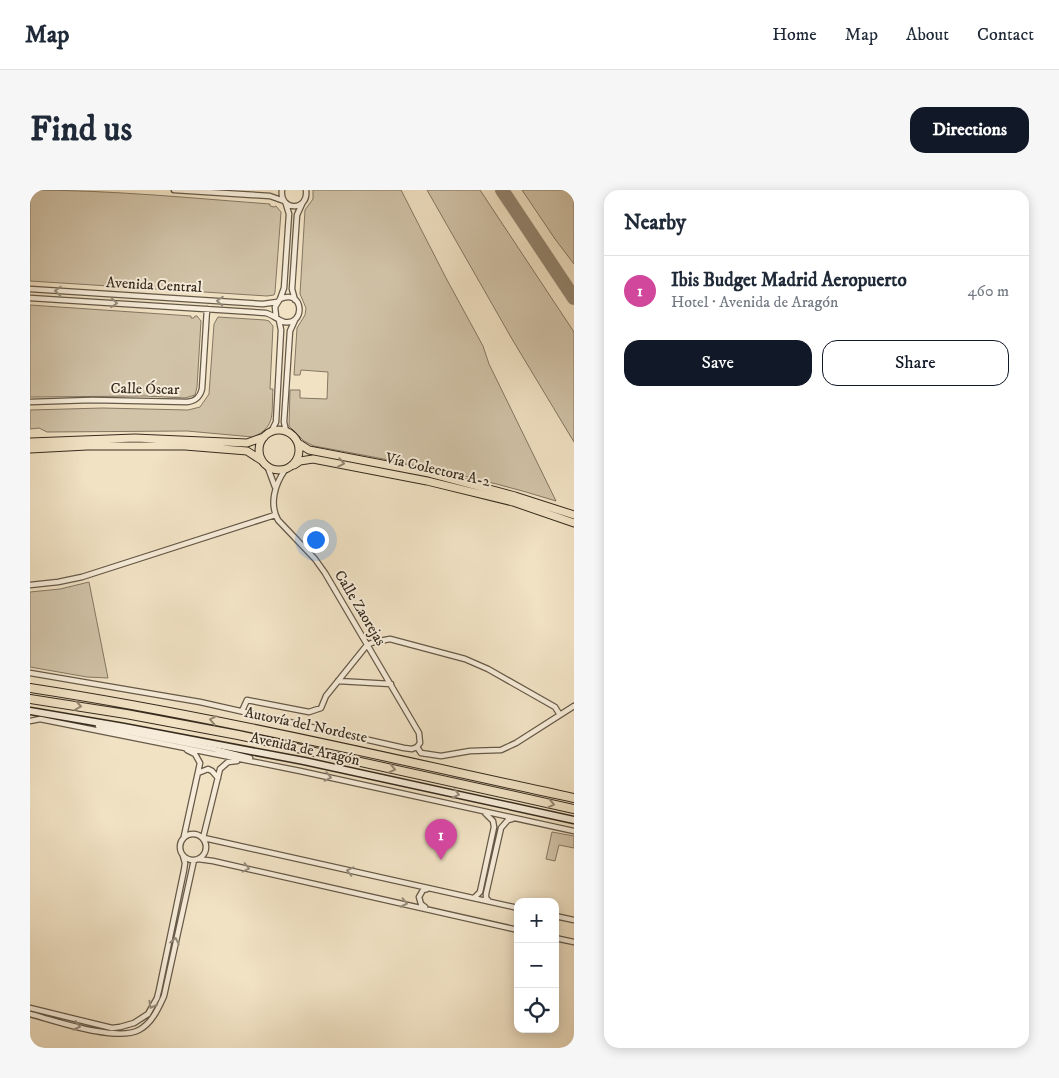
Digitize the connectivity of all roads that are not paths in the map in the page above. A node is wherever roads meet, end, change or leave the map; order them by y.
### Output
1 (174, 190) edge
2 (282, 190) edge
3 (306, 190) edge
4 (285, 202) junction
5 (302, 204) junction
6 (30, 290) edge
7 (30, 298) edge
8 (279, 300) junction
9 (295, 300) junction
10 (207, 309) junction
11 (278, 318) junction
12 (295, 320) junction
13 (30, 402) edge
14 (286, 431) junction
15 (271, 432) junction
16 (264, 437) junction
17 (30, 442) edge
18 (298, 443) junction
19 (30, 449) edge
20 (261, 460) junction
21 (294, 465) junction
22 (268, 468) junction
23 (285, 470) junction
24 (275, 487) junction
25 (275, 515) junction
26 (574, 515) edge
27 (574, 523) edge
28 (30, 585) edge
29 (367, 645) junction
30 (30, 673) edge
31 (338, 681) junction
32 (391, 684) junction
33 (30, 688) edge
34 (30, 699) edge
35 (574, 706) edge
36 (30, 711) edge
37 (242, 711) junction
38 (560, 715) junction
39 (39, 716) junction
40 (30, 721) edge
41 (179, 747) junction
42 (417, 748) junction
43 (264, 764) junction
44 (300, 771) junction
45 (198, 773) junction
46 (218, 778) junction
47 (574, 798) edge
48 (574, 809) edge
49 (480, 810) junction
50 (514, 818) junction
51 (574, 820) edge
52 (574, 831) edge
53 (184, 836) junction
54 (203, 838) junction
55 (183, 856) junction
56 (196, 860) junction
57 (428, 889) junction
58 (474, 898) junction
59 (489, 901) junction
60 (514, 907) edge
61 (426, 908) junction
62 (559, 917) edge
63 (574, 920) edge
64 (514, 929) edge
65 (559, 939) edge
66 (574, 942) edge
67 (30, 1008) edge
68 (30, 1014) edge

1 - 4 street
2 - 4 street
3 - 5 street
4 - 5 street
4 - 8 street
5 - 9 street
8 -> 6 street, Avenida Central
7 -> 10 street, Avenida Central
8 - 9 street
8 - 11 street
9 - 12 street
10 - 11 street, Avenida Central
10 - 13 street, Calle Óscar
11 - 12 street
11 - 15 street
12 - 14 street
14 - 15 main road
14 - 18 main road
15 - 16 main road
16 - 17 main road
16 - 20 main road
18 - 21 main road
18 - 26 main road, Vía Colectora A-2
19 - 20 main road
20 - 22 main road
21 - 23 main road
21 -> 27 main road, Vía Colectora A-2
22 - 23 main road
22 - 24 street
23 - 24 street
24 - 25 street
25 - 28 street
25 - 29 street, Calle Zaorejas
29 - 31 street
29 - 32 street, Calle Zaorejas
29 - 38 street
30 - 37 street
31 - 32 street
31 - 37 street
32 - 42 street, Calle Zaorejas
47 -> 33 highway, Autovía del Nordeste
34 -> 48 highway, Autovía del Nordeste
35 - 38 street
36 - 39 street, Avenida de Aragón
37 - 42 street
38 - 42 street
39 - 40 street
39 - 41 street
39 - 44 street
39 -> 51 street, Avenida de Aragón
41 - 43 street
41 - 45 street
43 - 44 street
43 - 46 street
44 -> 49 street
45 - 46 street
45 - 53 street
46 - 54 street
49 - 50 street
49 - 58 street
50 - 52 street
50 - 59 street
53 - 54 street
53 - 55 street
54 - 56 street
57 -> 54 street
55 - 56 street
55 -> 67 street
56 -> 61 street
68 -> 56 street
57 - 58 street
57 - 61 street
58 - 59 street
59 - 60 street
61 - 64 street
62 - 63 street
65 - 66 street

